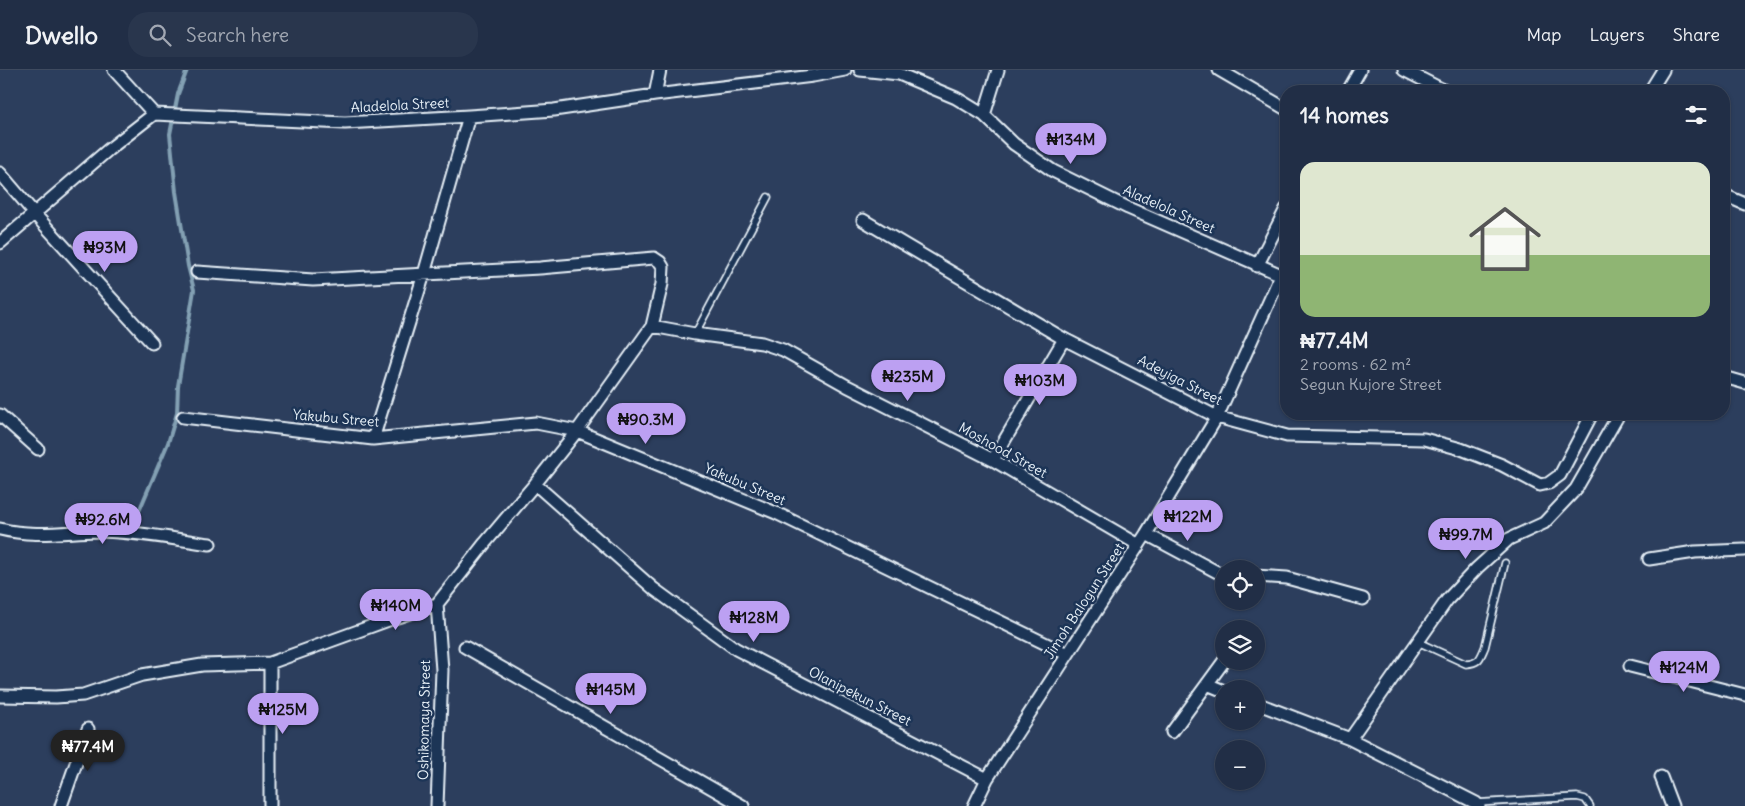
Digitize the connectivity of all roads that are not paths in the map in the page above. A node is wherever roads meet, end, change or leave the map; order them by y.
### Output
1 (114, 70) edge
2 (660, 70) edge
3 (845, 70) edge
4 (860, 70) edge
5 (998, 70) edge
6 (1218, 70) edge
7 (1360, 70) edge
8 (1404, 70) edge
9 (1663, 70) edge
10 (1351, 85) edge
11 (1433, 85) edge
12 (1654, 85) edge
13 (655, 95) junction
14 (1280, 106) edge
15 (157, 115) junction
16 (469, 116) junction
17 (984, 116) junction
18 (0, 173) edge
19 (768, 197) dead end
20 (1730, 198) edge
21 (1745, 204) edge
22 (34, 212) junction
23 (863, 220) dead end
24 (1280, 221) edge
25 (0, 243) edge
26 (1258, 266) junction
27 (197, 272) dead end
28 (424, 274) junction
29 (1280, 274) edge
30 (1280, 284) edge
31 (652, 326) junction
32 (695, 334) junction
33 (1064, 339) junction
34 (152, 343) dead end
35 (1730, 379) edge
36 (1745, 383) edge
37 (0, 415) edge
38 (1217, 416) junction
39 (183, 417) dead end
40 (1589, 420) edge
41 (1616, 420) edge
42 (577, 431) junction
43 (373, 439) junction
44 (38, 449) dead end
45 (994, 460) junction
46 (535, 484) junction
47 (0, 529) edge
48 (1146, 534) junction
49 (210, 544) dead end
50 (1139, 545) junction
51 (1745, 550) edge
52 (1649, 559) dead end
53 (1504, 563) dead end
54 (1215, 571) edge
55 (1265, 577) edge
56 (1363, 599) dead end
57 (437, 604) junction
58 (1418, 642) junction
59 (465, 647) dead end
60 (1066, 654) junction
61 (270, 663) junction
62 (1630, 666) dead end
63 (1217, 670) edge
64 (1207, 684) junction
65 (1215, 687) edge
66 (1745, 695) edge
67 (0, 696) edge
68 (1265, 706) edge
69 (88, 729) dead end
70 (1172, 732) dead end
71 (1350, 739) junction
72 (1661, 777) dead end
73 (987, 779) junction
74 (1478, 804) edge
75 (61, 806) edge
76 (270, 806) edge
77 (436, 806) edge
78 (743, 806) edge
79 (974, 806) edge
80 (1590, 806) edge
81 (1672, 806) edge

1 - 15 street
2 - 13 street
3 - 13 street, Aladelola Street
4 - 17 street, Aladelola Street
5 - 17 street
6 - 14 street
7 - 10 street
8 - 11 street
9 - 12 street
13 - 16 street, Aladelola Street
15 - 16 street, Aladelola Street
15 - 22 street
16 - 28 street
17 - 26 street, Aladelola Street
18 - 22 street
19 - 32 lane
20 - 21 street
22 - 25 street
22 - 34 street
23 - 33 street, Adeyiga Street
24 - 26 street
26 - 29 street, Aladelola Street
27 - 28 street
28 - 31 street
28 - 43 street
30 - 38 street, Jimoh Balogun Street
31 - 32 street, Moshood Street
31 - 42 street
32 - 45 street, Moshood Street
33 - 38 street, Adeyiga Street
33 - 45 street
35 - 36 street
37 - 44 street
38 - 40 street, Adeyiga Street
38 - 48 street, Jimoh Balogun Street
39 - 43 street, Yakubu Street
41 - 58 street
42 - 43 street, Yakubu Street
42 - 46 street
42 - 60 street, Yakubu Street
45 - 50 street, Moshood Street
46 - 57 street
46 - 73 street, Olanipekun Street
47 - 49 street
48 - 50 street, Jimoh Balogun Street
48 - 54 street
50 - 60 street, Jimoh Balogun Street
51 - 52 street
53 - 58 lane
55 - 56 street
57 - 61 street
57 - 77 street, Oshikomaya Street
58 - 71 street
59 - 78 street
60 - 73 street, Jimoh Balogun Street
61 - 67 street
61 - 76 street
62 - 66 street
63 - 64 street
64 - 65 street
64 - 70 street
68 - 71 street
69 - 75 street
71 - 74 street
72 - 81 street
73 - 79 street, Jimoh Balogun Street
74 - 80 lane

